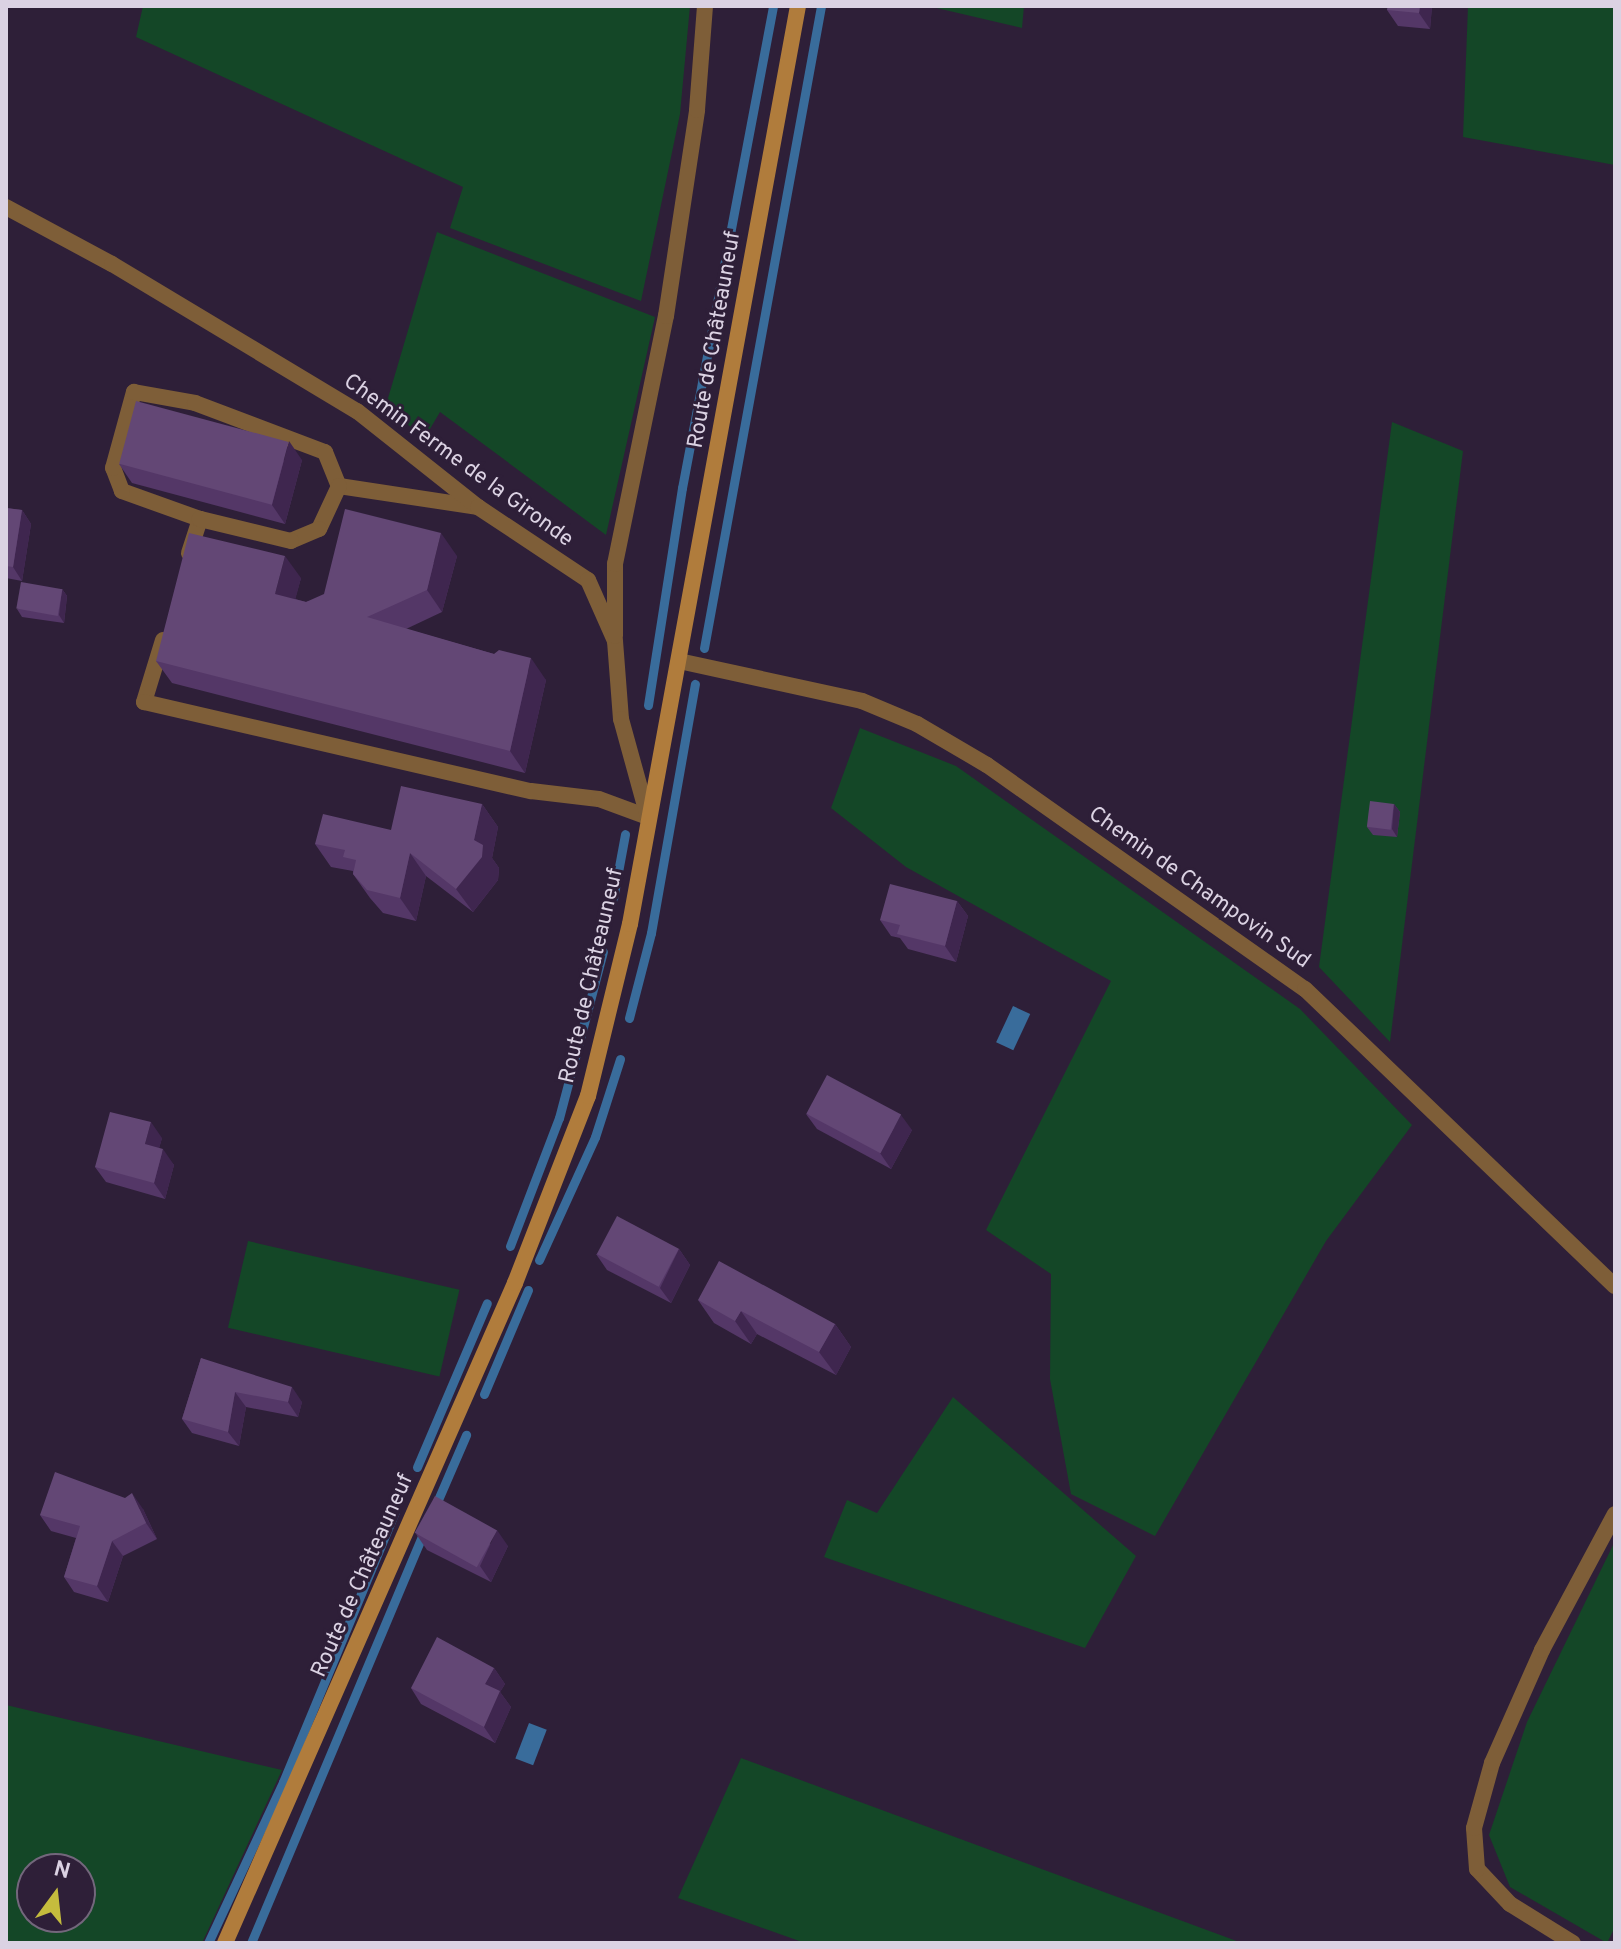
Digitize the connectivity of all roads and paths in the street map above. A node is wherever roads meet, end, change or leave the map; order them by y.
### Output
1 (705, 6) edge
2 (798, 6) edge
3 (6, 207) edge
4 (339, 486) junction
5 (478, 507) junction
6 (200, 519) junction
7 (186, 565) edge
8 (167, 626) edge
9 (615, 641) junction
10 (679, 661) junction
11 (648, 817) junction
12 (1615, 1286) edge
13 (1615, 1514) edge
14 (225, 1943) edge
15 (1573, 1943) edge

1 - 9 street
2 - 10 main road, Route de Châteauneuf
3 - 5 street, Chemin Ferme de la Gironde
4 - 5 street
4 - 6 street
4 - 6 street
5 - 9 street, Chemin Ferme de la Gironde
6 - 7 street
8 - 11 street
9 - 11 street, Chemin Ferme de la Gironde
10 - 11 main road, Route de Châteauneuf
10 - 12 street, Chemin de Champovin Sud
11 - 14 main road, Route de Châteauneuf
13 - 15 street

